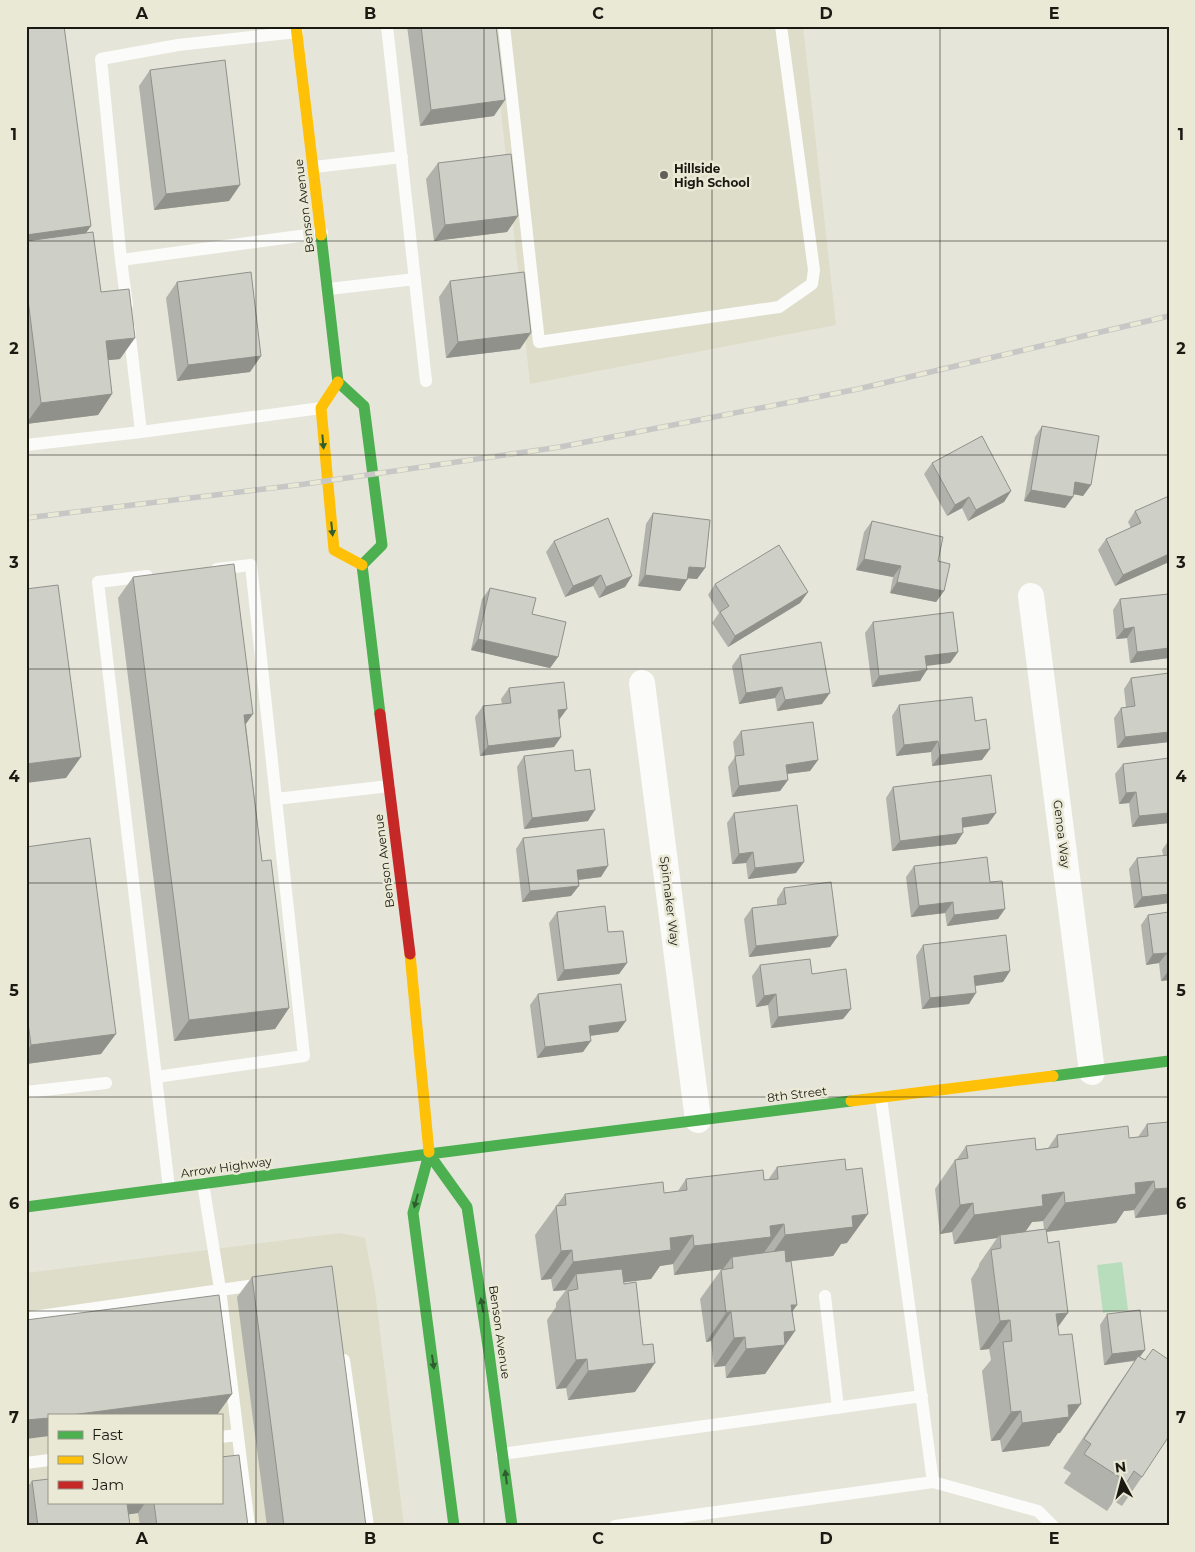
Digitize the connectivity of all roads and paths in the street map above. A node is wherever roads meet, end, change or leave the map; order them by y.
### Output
1 (387, 26) edge
2 (504, 26) edge
3 (781, 26) edge
4 (297, 29) edge
5 (402, 157) junction
6 (314, 167) junction
7 (322, 233) junction
8 (122, 260) junction
9 (415, 279) junction
10 (328, 289) junction
11 (426, 381) dead end
12 (338, 382) junction
13 (320, 408) junction
14 (141, 432) junction
15 (26, 445) edge
16 (362, 565) junction
17 (204, 570) edge
18 (156, 576) edge
19 (1031, 596) dead end
20 (642, 683) dead end
21 (389, 786) junction
22 (276, 799) junction
23 (1169, 1062) edge
24 (1092, 1072) junction
25 (156, 1077) junction
26 (106, 1083) dead end
27 (26, 1092) edge
28 (881, 1098) junction
29 (698, 1120) junction
30 (429, 1154) junction
31 (203, 1184) junction
32 (169, 1188) junction
33 (26, 1207) edge
34 (276, 1282) edge
35 (220, 1290) junction
36 (825, 1296) dead end
37 (26, 1318) edge
38 (343, 1351) edge
39 (922, 1396) junction
40 (838, 1408) junction
41 (237, 1435) junction
42 (222, 1437) edge
43 (502, 1454) junction
44 (48, 1460) edge
45 (26, 1463) edge
46 (933, 1482) junction
47 (249, 1526) edge
48 (368, 1526) edge
49 (454, 1526) edge
50 (512, 1526) edge
51 (616, 1526) edge
52 (1053, 1526) edge

1 - 5 lane
2 - 3 lane
4 - 6 main road, Benson Avenue
4 - 8 lane
5 - 6 lane
5 - 9 lane
6 - 7 main road, Benson Avenue
7 - 8 lane
7 - 10 main road, Benson Avenue
8 - 14 lane
9 - 10 lane
9 - 11 lane
10 - 12 main road, Benson Avenue
12 - 13 main road
12 - 16 main road
13 - 14 lane
13 -> 16 main road
14 - 15 lane
16 - 21 main road, Benson Avenue
17 - 22 lane
18 - 25 lane
19 - 24 street, Genoa Way
20 - 29 street, Spinnaker Way
21 - 22 lane
21 - 30 main road, Benson Avenue
22 - 25 lane
23 - 24 main road, 8th Street
24 - 28 main road, 8th Street
25 - 32 lane
26 - 27 lane
28 - 29 main road, 8th Street
28 - 39 lane
29 - 30 main road, 8th Street
30 - 31 main road, Arrow Highway
43 -> 30 main road, Benson Avenue
30 -> 49 main road, Benson Avenue
31 - 32 main road, Arrow Highway
31 - 35 lane
32 - 33 main road, Arrow Highway
34 - 35 lane
35 - 37 lane
35 - 41 lane
36 - 40 lane
38 - 48 lane
39 - 40 lane
39 - 46 lane
40 - 43 lane
41 - 42 lane
41 - 47 lane
50 -> 43 main road, Benson Avenue
44 - 45 lane
46 - 51 lane
46 - 52 lane

